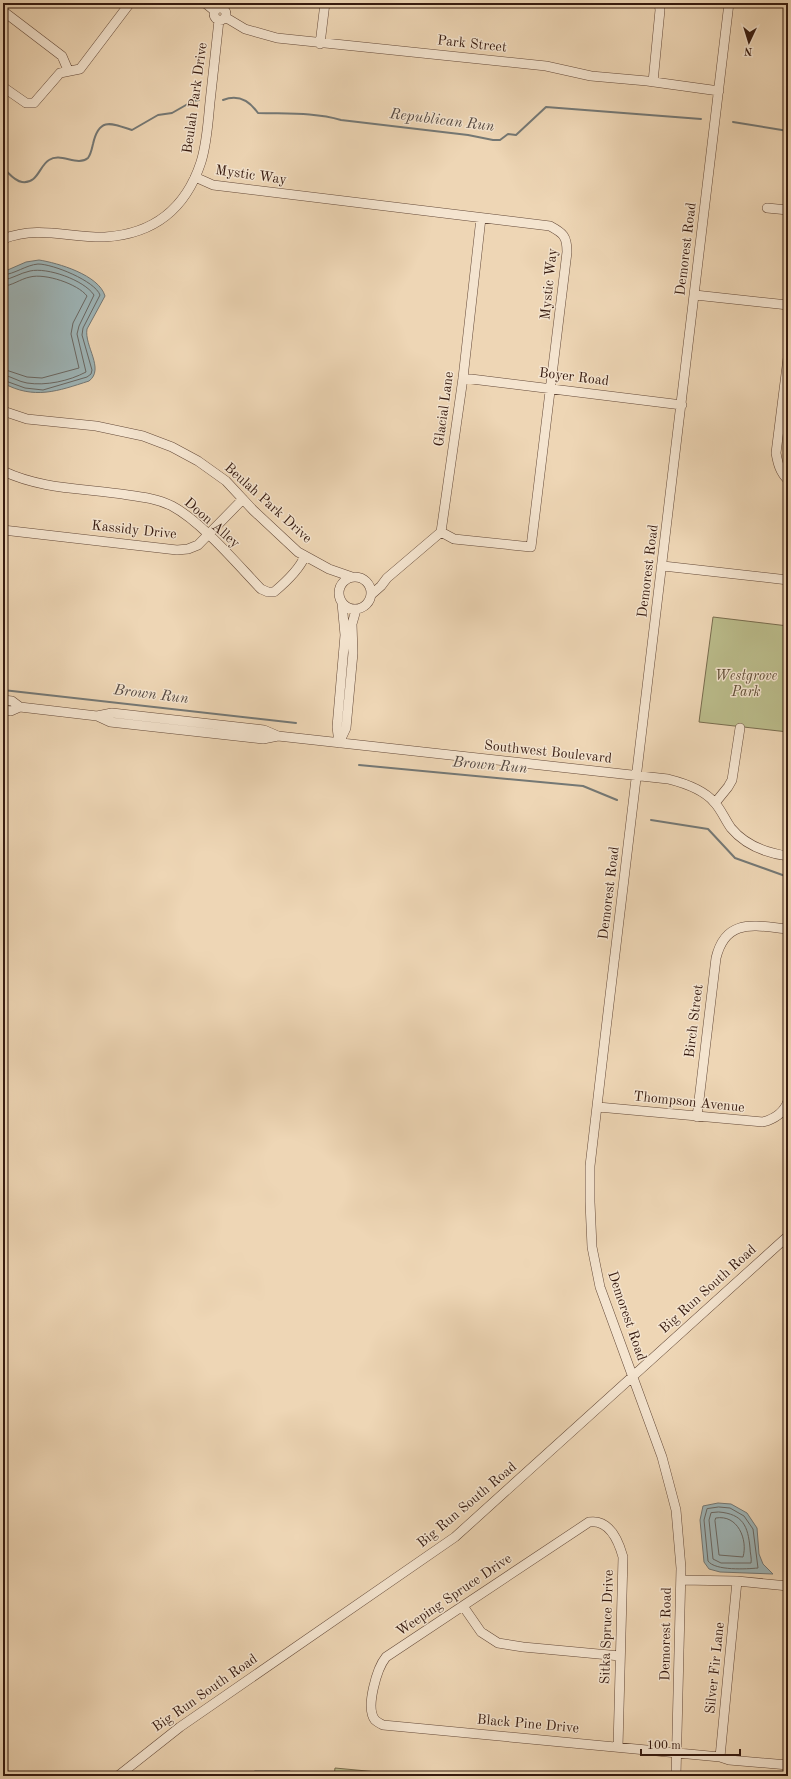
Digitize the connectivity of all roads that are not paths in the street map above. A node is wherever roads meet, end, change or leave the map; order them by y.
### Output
1 (130, 3) edge
2 (205, 3) edge
3 (325, 3) edge
4 (659, 3) edge
5 (730, 3) edge
6 (219, 7) edge
7 (3, 11) edge
8 (222, 19) junction
9 (320, 44) junction
10 (68, 70) junction
11 (653, 82) junction
12 (3, 87) edge
13 (719, 91) junction
14 (195, 177) junction
15 (767, 208) dead end
16 (788, 210) edge
17 (480, 218) junction
18 (3, 239) edge
19 (695, 295) junction
20 (788, 306) edge
21 (788, 358) edge
22 (463, 378) junction
23 (551, 388) junction
24 (682, 405) junction
25 (3, 412) edge
26 (3, 471) edge
27 (786, 478) edge
28 (243, 499) junction
29 (3, 530) edge
30 (442, 532) junction
31 (208, 535) junction
32 (305, 556) junction
33 (663, 566) junction
34 (329, 570) junction
35 (352, 577) junction
36 (387, 578) junction
37 (788, 580) edge
38 (367, 581) junction
39 (340, 587) junction
40 (372, 594) junction
41 (342, 603) junction
42 (356, 610) junction
43 (3, 700) edge
44 (20, 707) junction
45 (3, 710) edge
46 (740, 728) dead end
47 (339, 743) junction
48 (637, 775) junction
49 (715, 803) junction
50 (788, 856) edge
51 (788, 929) edge
52 (788, 1101) edge
53 (598, 1107) junction
54 (697, 1117) junction
55 (788, 1236) edge
56 (633, 1376) junction
57 (596, 1521) joint
58 (681, 1580) junction
59 (737, 1581) junction
60 (788, 1586) edge
61 (463, 1606) junction
62 (620, 1656) junction
63 (376, 1721) joint
64 (618, 1746) junction
65 (677, 1752) junction
66 (720, 1757) junction
67 (788, 1765) edge
68 (118, 1776) edge
69 (676, 1776) edge

1 - 10 street
2 - 6 street
3 - 9 street
4 - 11 street
5 - 13 street, Demorest Road
6 - 8 street
7 - 10 street
8 - 9 street, Park Street
8 - 14 street, Beulah Park Drive
9 - 11 street, Park Street
10 - 12 street
11 - 13 street, Park Street
13 - 19 street, Demorest Road
14 - 17 street, Mystic Way
14 - 18 street, Beulah Park Drive
15 - 16 street
17 - 22 street, Glacial Lane
17 - 23 street, Mystic Way
19 - 20 street
19 - 24 street, Demorest Road
21 - 27 street
22 - 23 street, Boyer Road
22 - 30 street, Glacial Lane
23 - 24 street, Boyer Road
23 - 30 street, Mystic Way
24 - 33 street, Demorest Road
25 - 28 street, Beulah Park Drive
26 - 31 street, Doon Alley
28 - 31 street, Kassidy Drive
28 - 32 street, Beulah Park Drive
29 - 31 street, Kassidy Drive
30 - 36 street
31 - 32 street, Doon Alley
32 - 34 street, Beulah Park Drive
33 - 37 street
33 - 48 street, Demorest Road
34 - 35 street, Beulah Park Drive
34 - 39 street, Beulah Park Drive
35 - 38 street
35 - 39 street
36 - 38 street
36 - 40 street
38 - 40 street
39 - 41 street
40 - 42 street
41 - 42 street
41 - 47 street
42 - 47 street
43 - 44 street, Southwest Boulevard
44 - 45 street, Southwest Boulevard
44 - 47 street, Southwest Boulevard
46 - 49 street
47 - 48 street, Southwest Boulevard
48 - 49 street, Southwest Boulevard
48 - 53 street, Demorest Road
49 - 50 street, Southwest Boulevard
51 - 54 street, Birch Street
52 - 54 street, Thompson Avenue
53 - 54 street, Thompson Avenue
53 - 56 street, Demorest Road
55 - 56 street, Big Run South Road
56 - 58 street, Demorest Road
56 - 68 street, Big Run South Road
57 - 61 street, Weeping Spruce Drive
57 - 62 street, Sitka Spruce Drive
58 - 59 street
58 - 65 street, Demorest Road
59 - 60 street
59 - 66 street, Silver Fir Lane
61 - 62 street
61 - 63 street, Weeping Spruce Drive
62 - 64 street, Sitka Spruce Drive
63 - 64 street, Black Pine Drive
64 - 65 street, Black Pine Drive
65 - 66 street, Black Pine Drive
65 - 69 street, Demorest Road
66 - 67 street, Black Pine Drive

